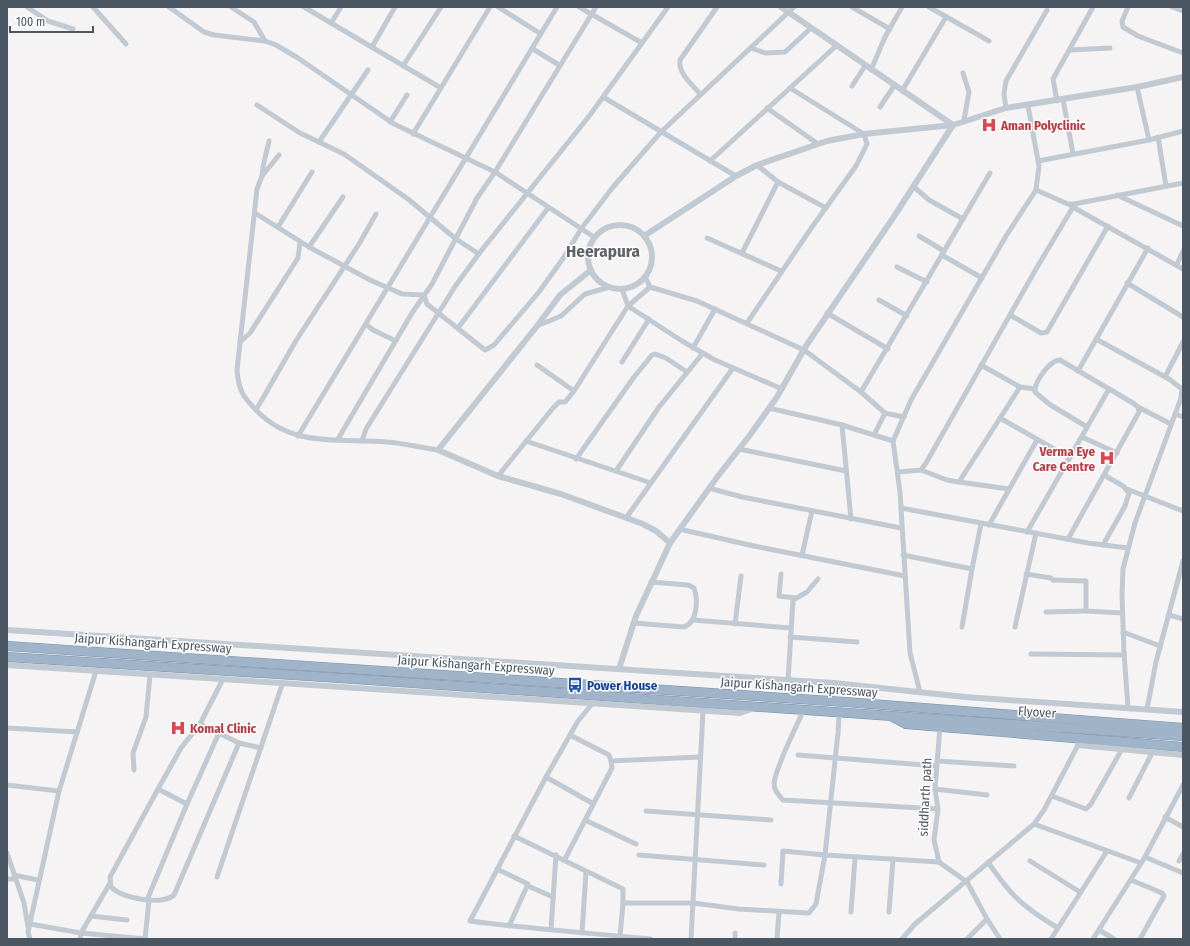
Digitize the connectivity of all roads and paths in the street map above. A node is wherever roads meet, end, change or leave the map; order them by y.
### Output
1 (27, 7) edge
2 (168, 7) edge
3 (232, 7) edge
4 (304, 7) edge
5 (341, 7) edge
6 (394, 7) edge
7 (441, 7) edge
8 (490, 7) edge
9 (498, 7) edge
10 (558, 7) edge
11 (579, 7) edge
12 (596, 7) edge
13 (668, 7) edge
14 (717, 7) edge
15 (781, 7) edge
16 (794, 7) edge
17 (852, 7) edge
18 (902, 7) edge
19 (930, 7) edge
20 (1093, 7) edge
21 (1128, 7) edge
22 (1172, 7) edge
23 (95, 8) edge
24 (1047, 10) dead end
25 (1183, 11) edge
26 (789, 12) junction
27 (591, 14) junction
28 (946, 17) junction
29 (331, 23) junction
30 (811, 28) junction
31 (890, 28) junction
32 (73, 29) dead end
33 (541, 34) junction
34 (265, 41) junction
35 (989, 41) dead end
36 (642, 43) junction
37 (126, 44) dead end
38 (836, 46) junction
39 (372, 47) junction
40 (751, 48) junction
41 (1110, 48) dead end
42 (533, 49) junction
43 (1070, 50) junction
44 (1183, 53) edge
45 (559, 65) junction
46 (403, 66) junction
47 (868, 68) junction
48 (368, 70) dead end
49 (963, 72) dead end
50 (1183, 77) edge
51 (852, 86) dead end
52 (894, 86) junction
53 (1137, 87) junction
54 (441, 88) junction
55 (790, 88) junction
56 (902, 91) junction
57 (700, 94) junction
58 (407, 95) dead end
59 (351, 96) junction
60 (603, 97) junction
61 (1060, 100) junction
62 (257, 105) dead end
63 (1028, 106) junction
64 (880, 107) dead end
65 (767, 108) junction
66 (1006, 108) junction
67 (964, 120) junction
68 (390, 122) junction
69 (953, 125) junction
70 (1183, 131) edge
71 (661, 132) junction
72 (413, 134) junction
73 (864, 134) junction
74 (1158, 137) junction
75 (1149, 140) junction
76 (269, 141) dead end
77 (319, 142) junction
78 (818, 144) junction
79 (1073, 154) junction
80 (279, 156) dead end
81 (466, 158) junction
82 (710, 161) junction
83 (1038, 161) junction
84 (757, 165) junction
85 (312, 172) dead end
86 (495, 172) junction
87 (990, 173) dead end
88 (262, 176) junction
89 (736, 176) junction
90 (778, 182) junction
91 (1183, 183) edge
92 (1166, 186) junction
93 (914, 187) junction
94 (1036, 190) junction
95 (528, 193) junction
96 (1117, 195) junction
97 (342, 197) dead end
98 (1071, 206) junction
99 (548, 208) junction
100 (826, 208) junction
101 (254, 213) junction
102 (376, 214) dead end
103 (430, 217) junction
104 (963, 219) junction
105 (1108, 226) junction
106 (1183, 226) edge
107 (278, 227) junction
108 (580, 229) junction
109 (644, 236) junction
110 (919, 236) dead end
111 (594, 238) junction
112 (707, 238) dead end
113 (456, 239) junction
114 (300, 242) junction
115 (309, 248) junction
116 (1148, 248) junction
117 (1183, 251) edge
118 (943, 253) junction
119 (479, 254) junction
120 (742, 254) junction
121 (1177, 264) junction
122 (897, 266) dead end
123 (343, 267) junction
124 (1183, 269) edge
125 (591, 270) junction
126 (781, 271) junction
127 (645, 276) junction
128 (982, 278) junction
129 (926, 282) junction
130 (1127, 283) junction
131 (610, 287) junction
132 (650, 287) junction
133 (388, 288) junction
134 (622, 289) junction
135 (424, 295) junction
136 (879, 300) dead end
137 (628, 306) junction
138 (716, 309) junction
139 (438, 312) junction
140 (827, 314) junction
141 (1010, 315) junction
142 (907, 316) junction
143 (1183, 316) edge
144 (650, 319) junction
145 (747, 323) junction
146 (366, 324) junction
147 (537, 326) junction
148 (458, 328) junction
149 (1096, 339) junction
150 (396, 341) junction
151 (240, 342) junction
152 (1183, 342) edge
153 (693, 348) junction
154 (888, 349) junction
155 (804, 350) junction
156 (703, 353) junction
157 (622, 362) dead end
158 (537, 365) dead end
159 (981, 365) junction
160 (733, 368) junction
161 (1078, 371) junction
162 (687, 372) junction
163 (1165, 377) junction
164 (1020, 387) junction
165 (782, 389) junction
166 (1035, 389) junction
167 (1109, 389) junction
168 (574, 391) junction
169 (861, 392) junction
170 (1138, 406) junction
171 (769, 408) junction
172 (256, 410) junction
173 (885, 413) junction
174 (1175, 414) junction
175 (904, 417) junction
176 (1183, 417) edge
177 (1000, 418) junction
178 (1171, 424) junction
179 (842, 425) junction
180 (1087, 427) junction
181 (874, 435) junction
182 (298, 436) junction
183 (1082, 437) junction
184 (338, 439) junction
185 (1037, 440) junction
186 (362, 441) junction
187 (526, 441) junction
188 (893, 441) junction
189 (739, 449) junction
190 (438, 450) junction
191 (1117, 453) junction
192 (1070, 458) junction
193 (576, 459) junction
194 (921, 470) junction
195 (616, 471) junction
196 (846, 471) junction
197 (898, 472) junction
198 (1104, 475) junction
199 (498, 476) junction
200 (960, 482) junction
201 (651, 483) junction
202 (709, 488) junction
203 (1010, 489) junction
204 (1126, 489) junction
205 (1144, 497) junction
206 (901, 508) junction
207 (812, 511) junction
208 (1183, 511) edge
209 (626, 518) junction
210 (852, 519) junction
211 (981, 524) junction
212 (989, 525) junction
213 (901, 528) junction
214 (679, 529) junction
215 (1027, 532) junction
216 (1036, 534) junction
217 (1068, 539) junction
218 (670, 543) junction
219 (1103, 545) junction
220 (1128, 548) junction
221 (802, 555) junction
222 (903, 555) junction
223 (1183, 561) edge
224 (972, 569) junction
225 (781, 574) dead end
226 (1026, 574) junction
227 (741, 576) dead end
228 (905, 576) junction
229 (818, 579) dead end
230 (651, 582) junction
231 (796, 598) junction
232 (1086, 611) junction
233 (1046, 612) dead end
234 (1122, 613) junction
235 (1169, 615) junction
236 (1183, 619) edge
237 (693, 620) junction
238 (634, 623) junction
239 (735, 624) junction
240 (962, 627) dead end
241 (1015, 627) dead end
242 (790, 628) junction
243 (7, 630) edge
244 (1123, 632) junction
245 (790, 637) junction
246 (857, 642) dead end
247 (7, 646) edge
248 (1160, 646) junction
249 (1031, 654) dead end
250 (1124, 655) junction
251 (7, 657) edge
252 (7, 665) edge
253 (619, 669) junction
254 (96, 671) junction
255 (150, 675) junction
256 (224, 679) junction
257 (788, 681) junction
258 (284, 682) junction
259 (920, 692) junction
260 (592, 704) junction
261 (755, 708) junction
262 (1128, 708) junction
263 (1147, 709) junction
264 (703, 710) junction
265 (803, 711) junction
266 (1183, 712) edge
267 (839, 714) junction
268 (890, 715) junction
269 (200, 724) junction
270 (940, 727) junction
271 (7, 728) edge
272 (1183, 728) edge
273 (76, 732) junction
274 (219, 733) junction
275 (570, 735) junction
276 (1183, 736) edge
277 (1080, 741) junction
278 (239, 743) junction
279 (1183, 747) edge
280 (261, 748) junction
281 (1122, 749) junction
282 (1152, 753) junction
283 (1183, 755) edge
284 (798, 756) dead end
285 (700, 757) junction
286 (836, 759) junction
287 (612, 761) junction
288 (937, 763) junction
289 (1014, 766) dead end
290 (134, 770) dead end
291 (546, 777) junction
292 (7, 785) edge
293 (1183, 785) edge
294 (158, 789) junction
295 (935, 789) junction
296 (59, 791) junction
297 (987, 795) dead end
298 (1052, 796) junction
299 (1129, 798) dead end
300 (831, 802) junction
301 (592, 803) junction
302 (187, 804) junction
303 (938, 809) junction
304 (646, 810) dead end
305 (697, 816) junction
306 (1165, 817) junction
307 (585, 820) junction
308 (771, 820) dead end
309 (1034, 824) junction
310 (1183, 827) edge
311 (514, 836) junction
312 (636, 844) dead end
313 (1107, 851) junction
314 (7, 853) edge
315 (1183, 854) edge
316 (556, 855) junction
317 (639, 855) dead end
318 (825, 855) junction
319 (1145, 857) junction
320 (855, 858) junction
321 (565, 859) junction
322 (893, 859) junction
323 (695, 861) junction
324 (1030, 861) dead end
325 (1179, 861) dead end
326 (938, 862) junction
327 (988, 862) junction
328 (1141, 863) junction
329 (764, 865) dead end
330 (497, 869) junction
331 (586, 872) junction
332 (1183, 873) edge
333 (15, 877) junction
334 (217, 877) dead end
335 (7, 879) edge
336 (38, 880) junction
337 (1130, 880) junction
338 (967, 882) junction
339 (110, 883) junction
340 (781, 884) dead end
341 (528, 886) junction
342 (1080, 892) junction
343 (553, 897) junction
344 (148, 900) junction
345 (624, 903) junction
346 (693, 903) junction
347 (780, 912) junction
348 (851, 912) dead end
349 (889, 912) dead end
350 (91, 916) junction
351 (127, 920) dead end
352 (987, 920) junction
353 (30, 924) junction
354 (510, 926) junction
355 (1058, 928) junction
356 (551, 929) junction
357 (1099, 930) junction
358 (28, 932) junction
359 (582, 933) junction
360 (735, 933) dead end
361 (81, 936) edge
362 (620, 936) junction
363 (112, 938) edge
364 (30, 939) edge
365 (145, 939) edge
366 (651, 939) edge
367 (691, 939) edge
368 (735, 939) edge
369 (777, 939) edge
370 (902, 939) edge
371 (967, 939) edge
372 (1000, 939) edge
373 (1051, 939) edge
374 (1093, 939) edge
375 (1114, 939) edge
376 (1140, 939) edge

1 - 32 street
2 - 34 street
3 - 34 street
4 - 29 street
5 - 29 street
6 - 39 street
7 - 46 street
8 - 54 street
9 - 33 street
10 - 33 street
11 - 27 street
12 - 27 street
13 - 36 street
14 - 57 street
15 - 26 street
16 - 26 street
17 - 31 street
18 - 31 street
19 - 28 street
20 - 43 street
21 - 44 street
22 - 25 street
23 - 37 street
24 - 66 street
26 - 30 street
26 - 40 street
27 - 36 street
27 - 45 street
28 - 35 street
28 - 56 street
29 - 39 street
30 - 38 street
30 - 40 street
31 - 47 street
33 - 42 street
34 - 59 street
36 - 60 street
38 - 47 street
38 - 55 street
39 - 46 street
40 - 57 street
41 - 43 street
42 - 45 street
42 - 81 street
43 - 61 street
45 - 86 street
46 - 54 street
47 - 51 street
47 - 52 street
48 - 59 street
49 - 67 street
50 - 53 street
52 - 56 street
52 - 64 street
53 - 61 street
53 - 75 street
54 - 72 street
55 - 65 street
55 - 73 street
56 - 69 street
57 - 71 street
58 - 68 street
59 - 68 street
59 - 77 street
60 - 71 street
60 - 95 street
61 - 63 street
61 - 79 street
62 - 77 street
63 - 66 street
63 - 83 street
65 - 78 street
65 - 82 street
66 - 67 street
67 - 69 street
68 - 72 street
69 - 73 street
69 - 93 street
70 - 74 street
71 - 82 street
71 - 108 street
72 - 81 street
73 - 78 street
73 - 100 street
74 - 75 street
74 - 92 street
75 - 79 street
76 - 88 street
77 - 103 street
78 - 84 street
79 - 83 street
80 - 88 street
81 - 86 street
81 - 103 street
82 - 89 street
83 - 94 street
84 - 89 street
84 - 90 street
85 - 107 street
86 - 95 street
86 - 113 street
87 - 104 street
88 - 101 street
89 - 109 street
90 - 100 street
90 - 120 street
91 - 92 street
92 - 96 street
93 - 104 street
93 - 140 street
94 - 98 street
94 - 128 street
95 - 99 street
95 - 119 street
96 - 98 street
96 - 106 street
97 - 115 street
98 - 105 street
98 - 141 street
99 - 108 street
99 - 148 street
100 - 126 street
101 - 107 street
101 - 151 street
102 - 123 street
103 - 113 street
103 - 133 street
104 - 118 street
105 - 116 street
105 - 141 street
107 - 114 street
108 - 111 street
108 - 148 street
109 - 111 street
109 - 127 street
110 - 118 street
111 - 125 street
112 - 120 street
113 - 119 street
113 - 135 street
114 - 115 street
114 - 151 street
115 - 123 street
116 - 121 street
116 - 130 street
117 - 121 street
118 - 128 street
118 - 129 street
119 - 139 street
120 - 126 street
121 - 124 street
122 - 129 street
123 - 133 street
123 - 172 street
125 - 131 street
125 - 147 street
126 - 145 street
127 - 132 street
127 - 134 street
128 - 175 street
129 - 142 street
130 - 143 street
130 - 149 street
131 - 134 street
131 - 147 street
132 - 137 street
132 - 138 street
133 - 135 street
133 - 146 street
134 - 137 street
135 - 139 street
135 - 150 street
136 - 142 street
137 - 144 street
137 - 168 street
138 - 145 street
138 - 153 street
139 - 148 street
139 - 186 street
140 - 154 street
140 - 155 street
141 - 159 street
142 - 154 street
144 - 153 street
144 - 157 street
145 - 155 street
146 - 150 street
146 - 182 street
147 - 190 street
149 - 161 street
149 - 163 street
150 - 184 street
151 - 172 street
152 - 163 street
153 - 156 street
154 - 169 street
155 - 165 street
155 - 169 street
156 - 160 street
156 - 162 street
158 - 168 street
159 - 164 street
159 - 194 street
160 - 165 street
160 - 201 street
161 - 166 street
161 - 167 street
162 - 193 street
162 - 195 street
163 - 174 street
164 - 166 street
164 - 177 street
165 - 171 street
166 - 180 street
167 - 170 street
167 - 180 street
168 - 187 street
169 - 173 street
170 - 178 street
170 - 191 street
171 - 179 street
171 - 189 street
172 - 182 street
173 - 175 street
173 - 181 street
174 - 176 street
174 - 178 street
175 - 188 street
177 - 185 street
177 - 200 street
178 - 205 street
179 - 181 street
179 - 196 street
180 - 183 street
181 - 188 street
182 - 184 street
183 - 191 street
183 - 192 street
184 - 186 street
185 - 192 street
185 - 203 street
186 - 190 street
187 - 193 street
187 - 199 street
188 - 197 street
189 - 196 street
189 - 202 street
190 - 199 street
191 - 198 street
192 - 215 street
193 - 195 street
194 - 197 street
194 - 200 street
195 - 201 street
196 - 210 street
197 - 206 street
198 - 204 street
198 - 217 street
199 - 209 street
200 - 203 street
201 - 209 street
202 - 207 street
202 - 214 street
203 - 212 street
204 - 205 street
204 - 219 street
205 - 208 street
205 - 220 street
206 - 211 street
206 - 213 street
207 - 210 street
207 - 221 street
209 - 218 street
210 - 213 street
211 - 212 street
211 - 224 street
212 - 215 street
213 - 222 street
214 - 218 street
214 - 221 street
215 - 216 street
216 - 217 street
216 - 226 street
217 - 219 street
218 - 230 street
219 - 220 street
220 - 234 street
221 - 228 street
222 - 224 street
222 - 228 street
223 - 235 street
224 - 240 street
225 - 231 street
226 - 232 street
226 - 241 street
227 - 239 street
228 - 259 street
229 - 231 street
230 - 237 street
230 - 238 street
231 - 242 street
232 - 233 street
232 - 234 street
234 - 244 street
235 - 236 street
235 - 248 street
237 - 238 street
237 - 239 street
238 - 253 street
239 - 242 street
242 - 245 street
243 - 253 street
244 - 248 street
244 - 250 street
245 - 246 street
245 - 257 street
247 - 272 highway, Jaipur Kishangarh Expressway
248 - 263 street
249 - 250 street
250 - 262 street
251 - 261 highway, Jaipur Kishangarh Expressway
252 - 254 street
253 - 257 street
254 - 255 street
254 - 273 street
255 - 256 street
255 - 290 street
256 - 258 street
256 - 269 street
257 - 259 street
258 - 260 street
258 - 280 street
259 - 262 street
260 - 264 street
260 - 275 street
261 - 264 street
261 - 265 highway, Jaipur Kishangarh Expressway
262 - 263 street
263 - 266 street
264 - 285 street
265 - 267 highway, Jaipur Kishangarh Expressway
265 - 300 street
267 - 268 highway, Jaipur Kishangarh Expressway
267 - 286 street
268 - 270 highway
268 - 276 highway, Flyover
269 - 274 street
269 - 294 street
270 - 277 highway
270 - 288 street, siddharth path
271 - 273 street
273 - 296 street
274 - 278 street
274 - 302 street
275 - 287 street
275 - 291 street
277 - 279 highway
277 - 281 street
277 - 298 street
278 - 280 street
278 - 344 street
280 - 334 street
281 - 282 street
281 - 298 street
282 - 283 street
282 - 299 street
284 - 286 street
285 - 287 street
285 - 305 street
286 - 288 street
286 - 300 street
287 - 301 street
288 - 289 street
288 - 295 street, siddharth path
291 - 301 street
291 - 311 street
292 - 296 street
293 - 306 street
294 - 302 street
294 - 339 street
295 - 297 street
295 - 303 street, siddharth path
296 - 336 street
298 - 309 street
300 - 303 street
300 - 318 street
301 - 307 street
302 - 344 street
303 - 326 street, siddharth path
304 - 305 street
305 - 308 street
305 - 323 street
306 - 310 street
306 - 319 street
307 - 312 street
307 - 321 street
309 - 313 street
309 - 327 street
311 - 316 street
311 - 330 street
313 - 328 street
313 - 342 street
314 - 333 street
315 - 325 street
316 - 321 street
316 - 343 street
317 - 323 street
318 - 320 street
318 - 340 street
318 - 347 street
319 - 328 street
319 - 332 street
320 - 322 street
320 - 348 street
321 - 331 street
322 - 326 street
322 - 349 street
323 - 329 street
323 - 346 street
324 - 342 street
326 - 338 street
327 - 338 street
327 - 355 street
328 - 337 street
330 - 341 street
330 - 354 street
331 - 345 street
331 - 359 street
333 - 335 street
333 - 336 street
333 - 358 street
336 - 353 street
337 - 357 street
337 - 376 street
338 - 352 street
338 - 370 street
339 - 344 street
339 - 350 street
341 - 343 street
341 - 354 street
342 - 355 street
343 - 356 street
344 - 365 street
345 - 346 street
345 - 362 street
346 - 347 street
346 - 367 street
347 - 369 street
350 - 351 street
350 - 361 street
352 - 371 street
352 - 372 street
353 - 358 street
353 - 361 street
354 - 356 street
355 - 373 street
356 - 359 street
357 - 374 street
357 - 375 street
358 - 364 street
359 - 362 street
360 - 368 street
361 - 363 street
362 - 366 street
363 - 365 street

